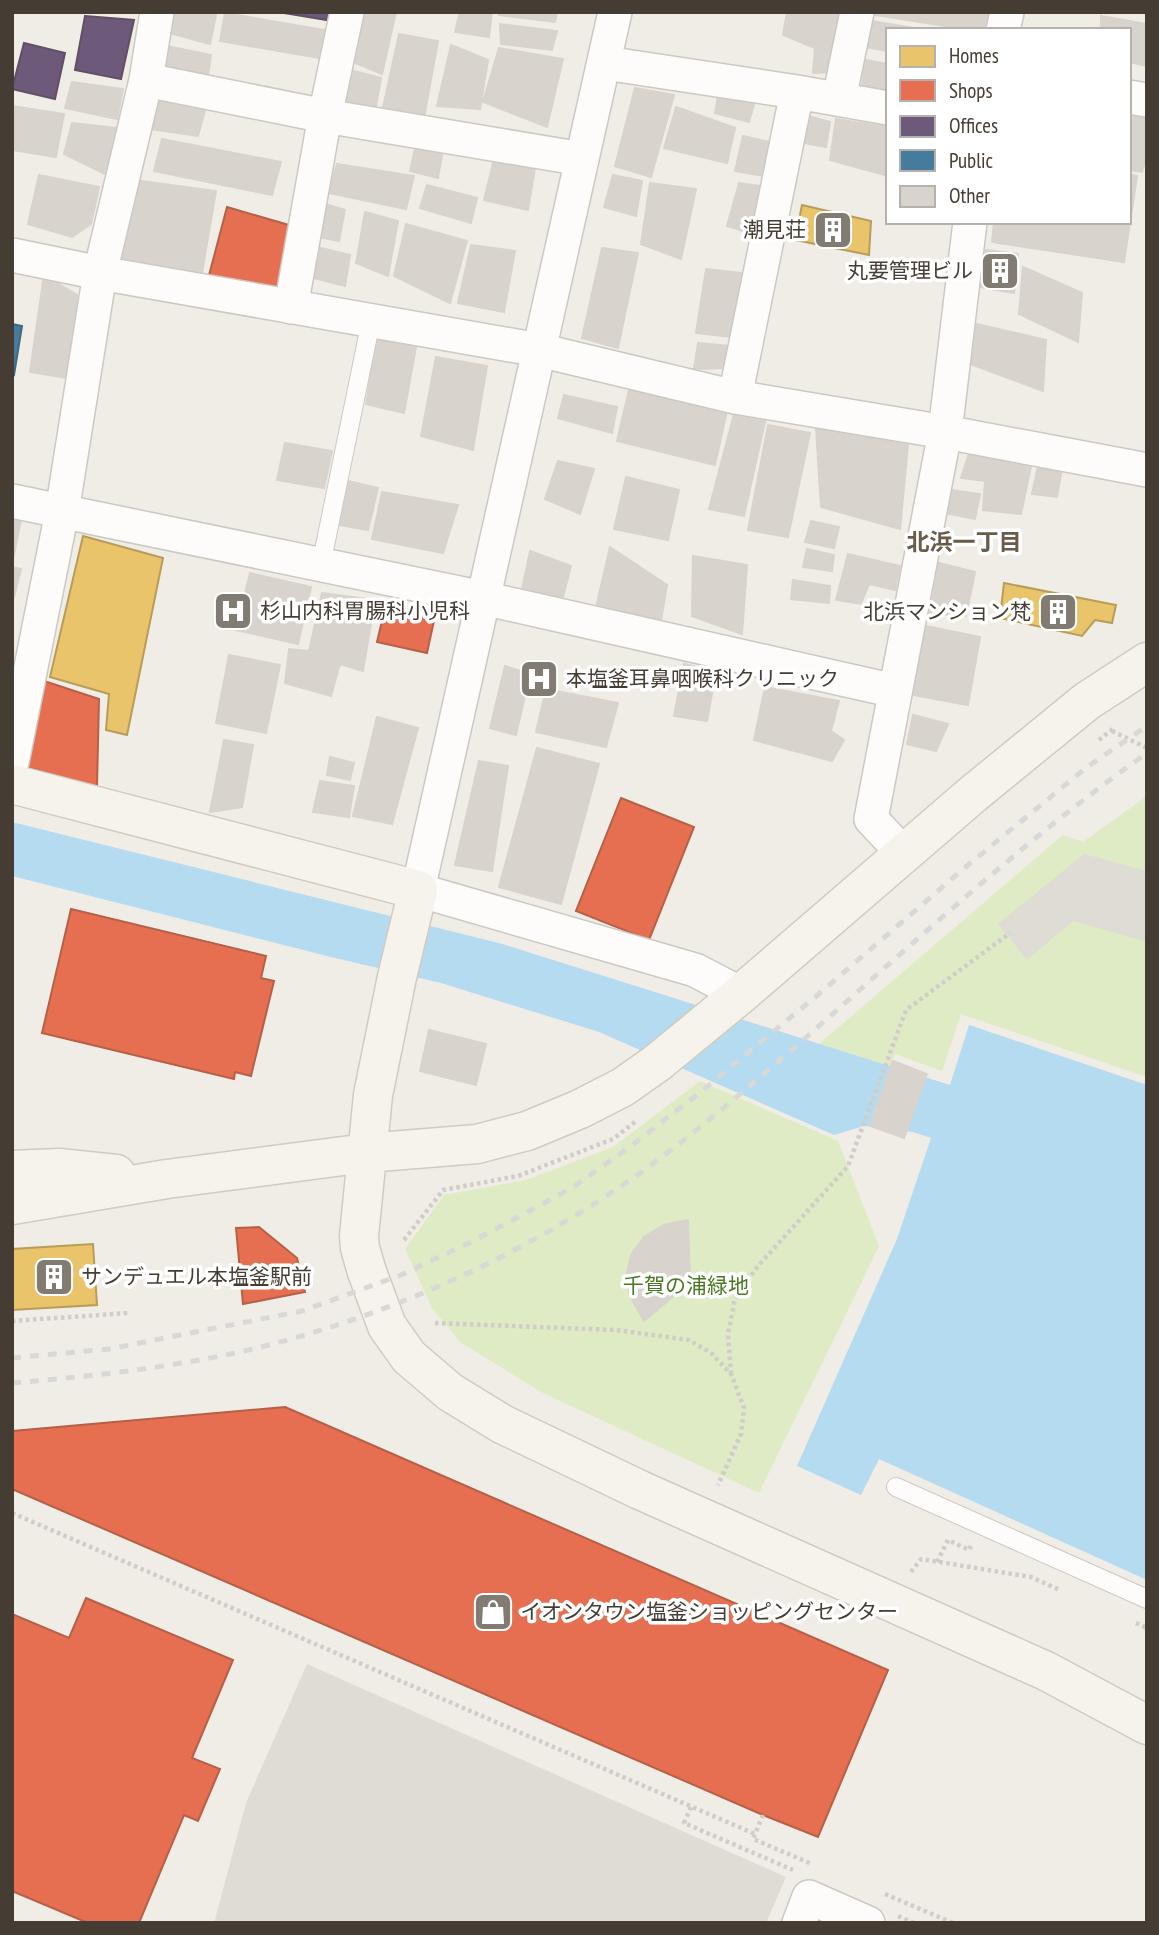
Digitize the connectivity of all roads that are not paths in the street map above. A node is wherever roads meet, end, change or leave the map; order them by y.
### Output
1 (157, 12) edge
2 (347, 12) edge
3 (615, 12) edge
4 (857, 12) edge
5 (605, 63) junction
6 (146, 80) junction
7 (797, 92) junction
8 (839, 99) junction
9 (886, 108) edge
10 (325, 116) junction
11 (582, 159) junction
12 (970, 224) edge
13 (12, 255) edge
14 (100, 273) junction
15 (291, 307) junction
16 (371, 321) junction
17 (539, 350) junction
18 (735, 397) junction
19 (945, 432) junction
20 (1147, 470) edge
21 (12, 502) edge
22 (62, 512) junction
23 (321, 565) junction
24 (483, 598) junction
25 (1147, 662) edge
26 (895, 691) junction
27 (12, 762) edge
28 (12, 784) edge
29 (903, 853) junction
30 (415, 904) junction
31 (733, 1002) junction
32 (366, 1153) junction
33 (12, 1170) edge
34 (167, 1179) junction
35 (12, 1205) edge
36 (896, 1487) dead end
37 (1147, 1598) edge
38 (1147, 1725) edge
39 (799, 1923) edge
40 (868, 1923) edge

1 - 6 street
2 - 10 street
3 - 5 street
4 - 8 street
5 - 7 street
5 - 11 street
6 - 10 street
6 - 14 street
7 - 8 street
7 - 18 street
8 - 9 street
10 - 11 street
10 - 15 street
11 - 17 street
12 - 19 street
13 - 14 street
14 - 15 street
14 - 22 street
15 - 16 street
16 - 17 street
16 - 23 lane
17 - 18 street
17 - 24 street
18 - 19 street
19 - 20 street
19 - 26 street
21 - 22 street
22 - 23 street
22 - 27 street
23 - 24 street
24 - 26 street
24 - 30 street
25 - 29 street
26 - 29 street
28 - 30 street
29 - 31 street
30 - 31 street
30 - 32 street
31 - 32 street
32 - 34 street
32 - 38 street
33 - 34 street
34 - 35 street
36 - 37 lane
39 - 40 street

